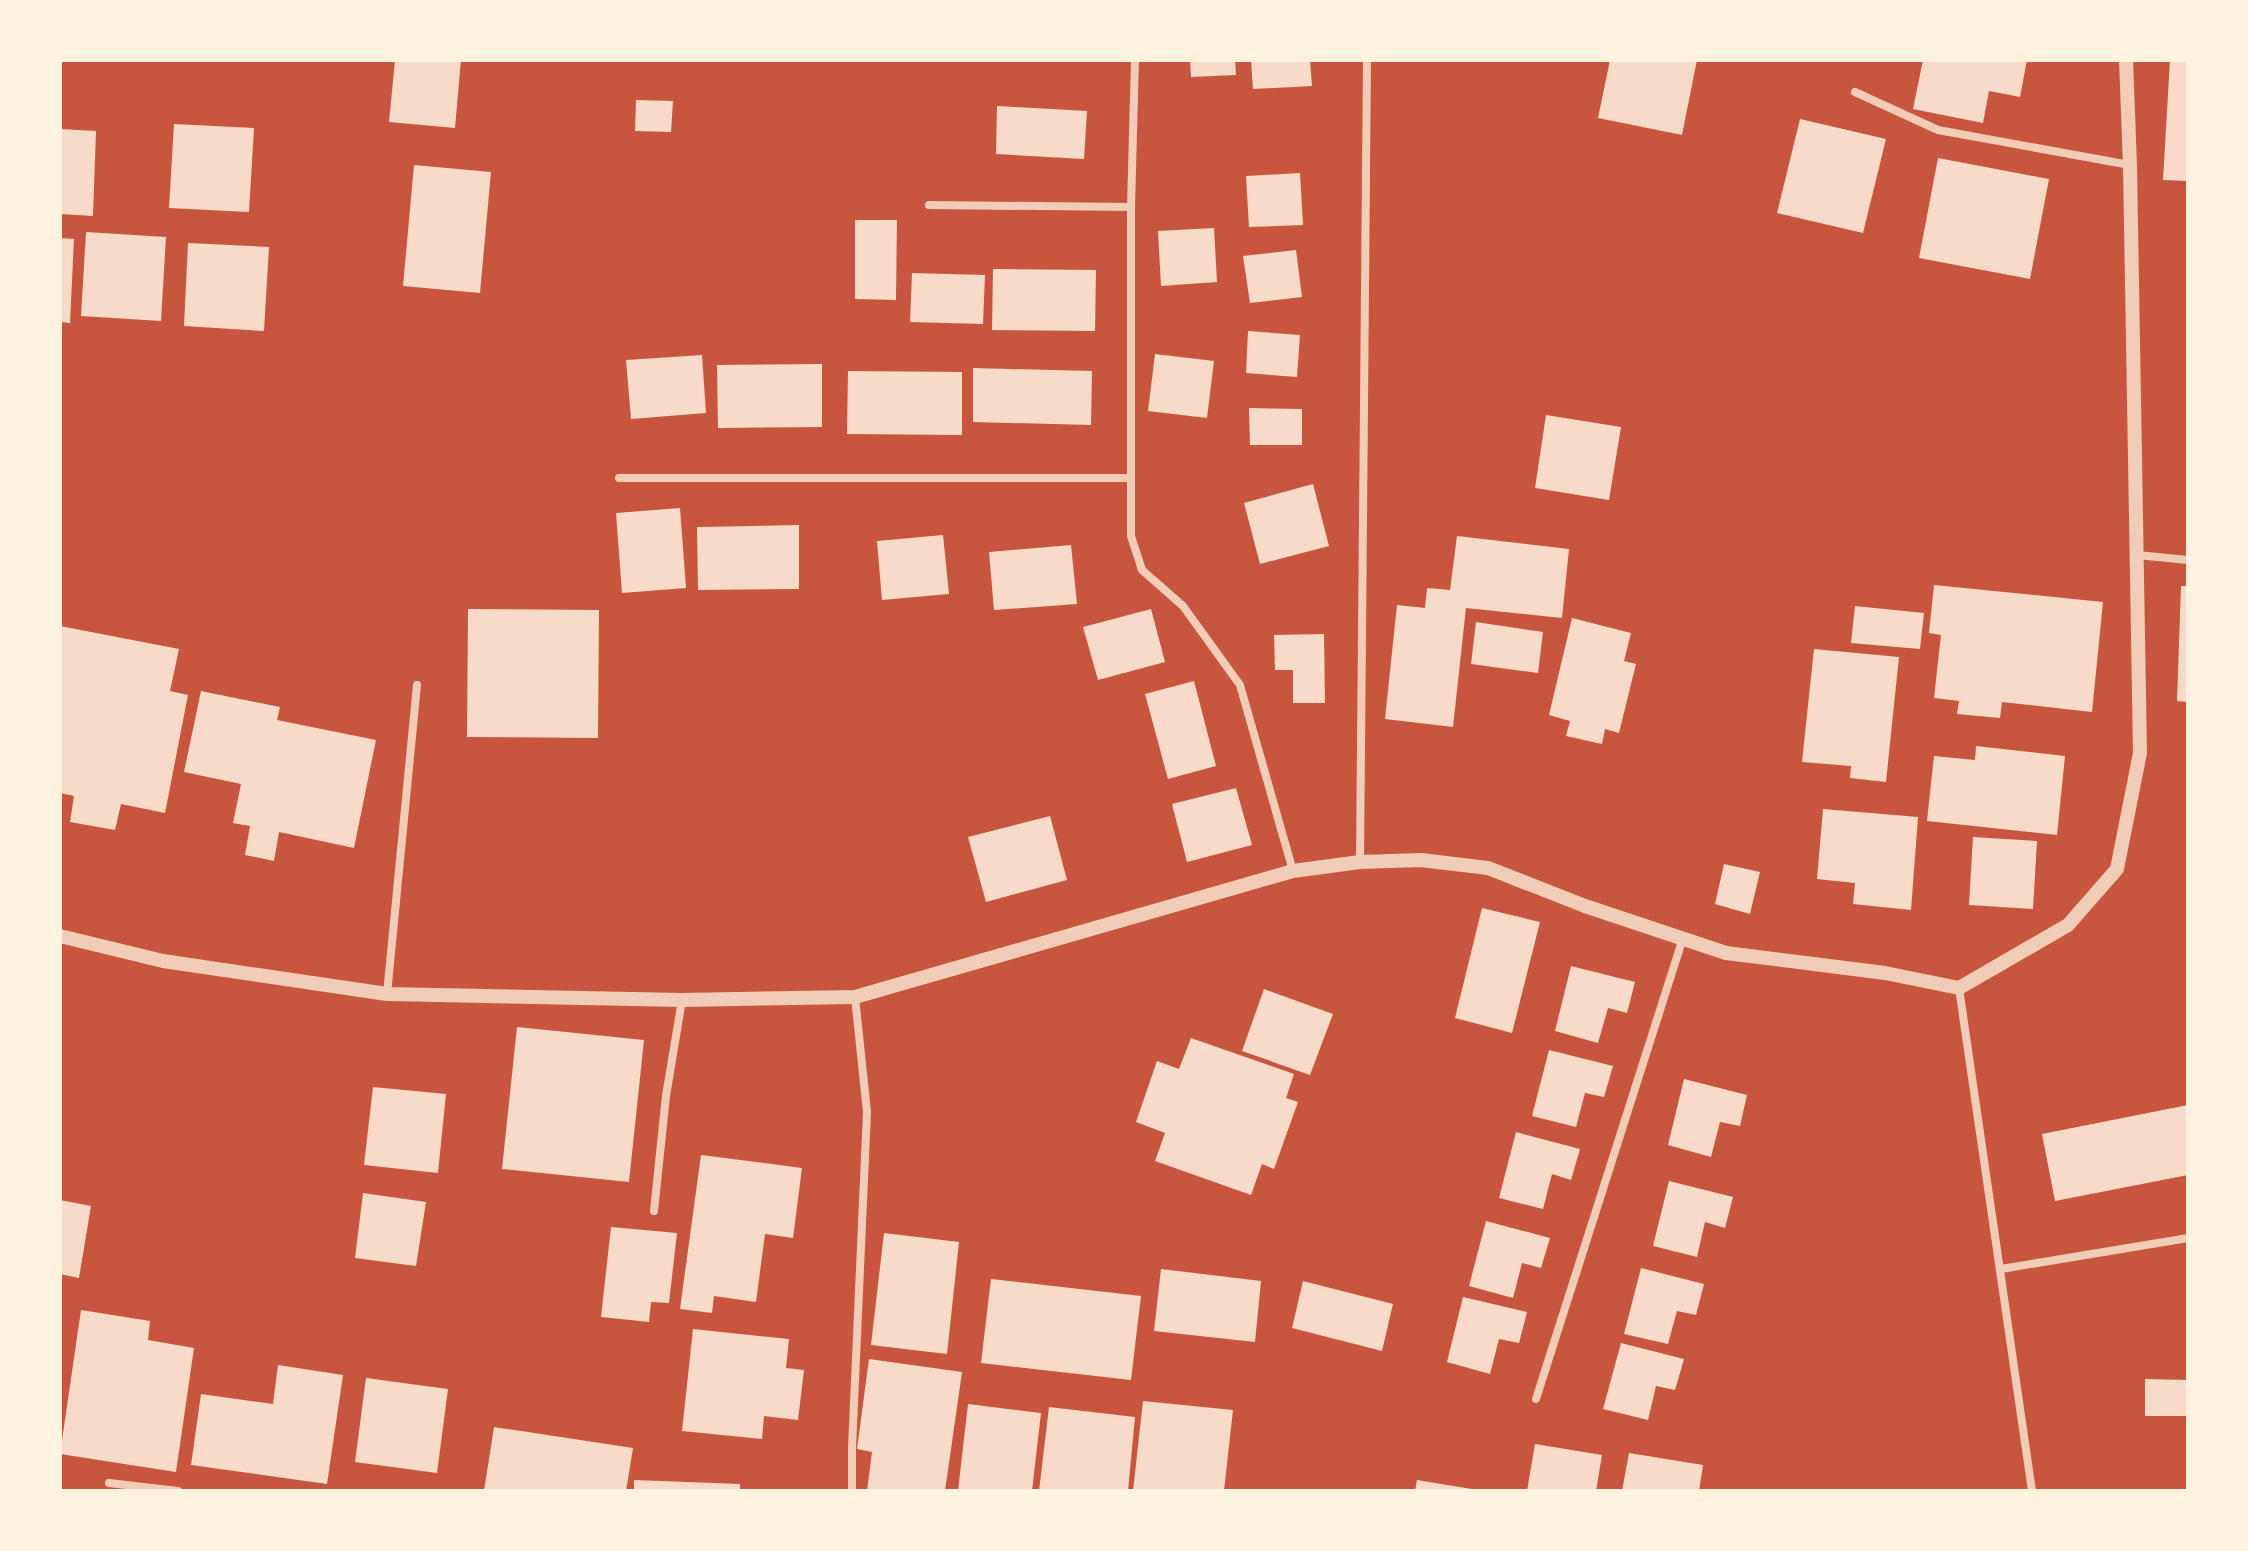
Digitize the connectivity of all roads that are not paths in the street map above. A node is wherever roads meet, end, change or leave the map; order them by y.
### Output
1 (1135, 60) edge
2 (1367, 60) edge
3 (2126, 60) edge
4 (1855, 92) dead end
5 (2130, 165) junction
6 (929, 205) dead end
7 (1131, 207) junction
8 (619, 478) dead end
9 (1130, 478) junction
10 (2137, 555) junction
11 (2188, 560) edge
12 (417, 685) dead end
13 (1360, 862) junction
14 (1293, 871) junction
15 (60, 936) edge
16 (1683, 938) junction
17 (1959, 988) junction
18 (387, 994) junction
19 (855, 997) junction
20 (682, 1000) junction
21 (654, 1211) dead end
22 (2188, 1238) edge
23 (2001, 1269) junction
24 (1536, 1399) dead end
25 (109, 1483) dead end
26 (178, 1491) edge
27 (852, 1491) edge
28 (2032, 1491) edge

1 - 7 street
2 - 13 street
3 - 5 street
4 - 5 street
5 - 10 street
6 - 7 street
7 - 9 street
8 - 9 street
9 - 14 street
10 - 11 street
10 - 17 street
12 - 18 street
13 - 14 street
13 - 16 street
14 - 19 street
15 - 18 street
16 - 17 street
16 - 24 street
17 - 23 street
18 - 20 street
19 - 20 street
19 - 27 street
20 - 21 street
22 - 23 street
23 - 28 street
25 - 26 street

